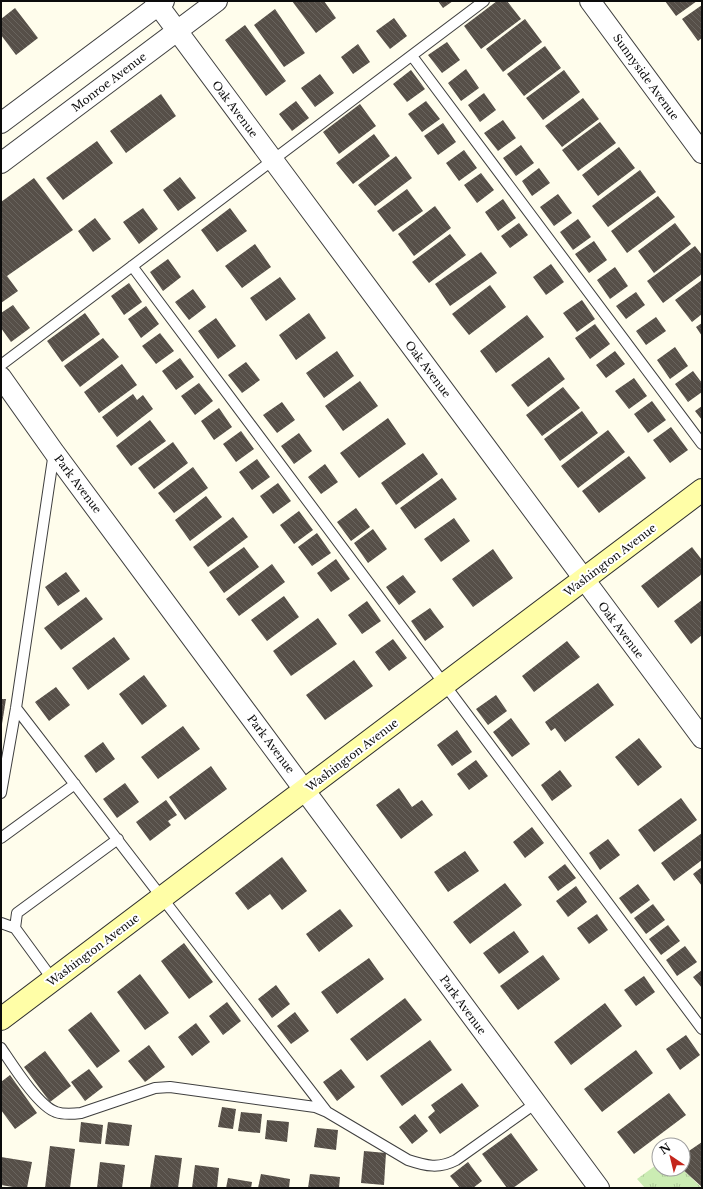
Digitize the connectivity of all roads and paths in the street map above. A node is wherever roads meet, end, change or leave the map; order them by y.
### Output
1 (217, 1) edge
2 (484, 1) edge
3 (590, 1) edge
4 (159, 2) edge
5 (177, 31) junction
6 (412, 56) junction
7 (1, 123) edge
8 (702, 153) edge
9 (273, 160) junction
10 (1, 163) edge
11 (132, 266) junction
12 (1, 365) edge
13 (1, 377) edge
14 (702, 444) edge
15 (54, 452) junction
16 (702, 490) edge
17 (584, 580) junction
18 (444, 684) junction
19 (16, 708) junction
20 (702, 738) edge
21 (75, 784) junction
22 (305, 790) junction
23 (1, 793) edge
24 (1, 838) edge
25 (118, 839) junction
26 (162, 897) junction
27 (1, 923) edge
28 (15, 928) junction
29 (53, 980) junction
30 (1, 1019) edge
31 (702, 1029) edge
32 (1, 1048) edge
33 (536, 1103) junction
34 (327, 1112) junction
35 (599, 1188) edge

1 - 5 street, Monroe Avenue
2 - 6 lane
3 - 8 street, Sunnyside Avenue
4 - 5 street, Oak Avenue
4 - 7 street
5 - 9 street, Oak Avenue
5 - 10 street, Monroe Avenue
6 - 9 lane
6 - 14 lane
9 - 11 lane
9 - 17 street, Oak Avenue
11 - 12 lane
11 - 18 lane
13 - 15 street, Park Avenue
15 - 19 lane
15 - 22 street, Park Avenue
16 - 17 street, Washington Avenue
17 - 18 street, Washington Avenue
17 - 20 street, Oak Avenue
18 - 22 street, Washington Avenue
18 - 31 lane
19 - 21 lane
19 - 23 lane
21 - 24 lane
21 - 25 lane
22 - 26 street, Washington Avenue
22 - 33 street, Park Avenue
25 - 26 lane
25 - 28 lane
26 - 29 street, Washington Avenue
26 - 34 lane
27 - 28 lane
28 - 29 lane
29 - 30 street, Washington Avenue
32 - 34 lane
33 - 34 lane
33 - 35 street, Park Avenue

